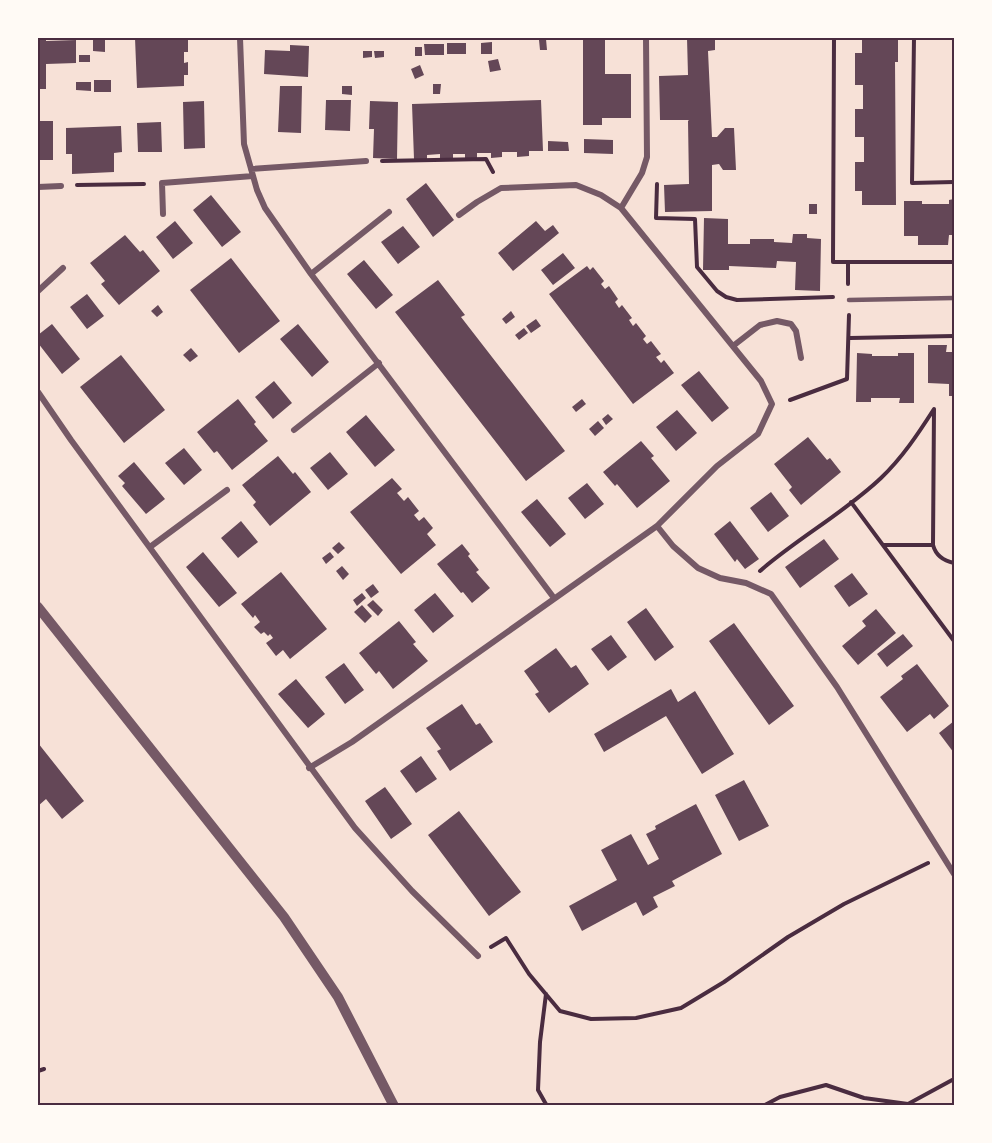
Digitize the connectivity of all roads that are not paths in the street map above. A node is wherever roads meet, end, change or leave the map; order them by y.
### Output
1 (240, 38) edge
2 (646, 38) edge
3 (366, 162) road end
4 (252, 172) junction
5 (61, 186) road end
6 (38, 187) edge
7 (621, 208) junction
8 (389, 212) dead end
9 (163, 213) dead end
10 (459, 216) dead end
11 (63, 268) dead end
12 (311, 274) junction
13 (38, 291) edge
14 (849, 298) road end
15 (954, 298) edge
16 (733, 346) junction
17 (801, 358) dead end
18 (379, 363) junction
19 (38, 392) edge
20 (294, 430) dead end
21 (226, 490) dead end
22 (657, 526) junction
23 (150, 547) junction
24 (554, 598) junction
25 (38, 607) edge
26 (309, 768) junction
27 (954, 874) edge
28 (478, 956) road end
29 (394, 1106) edge

1 - 4 street
2 - 7 street
3 - 4 street
4 - 9 street
4 - 12 street
5 - 6 street
7 - 10 street
7 - 16 street
8 - 12 street
11 - 13 street
12 - 18 street
14 - 15 lane
16 - 17 street
16 - 22 street
18 - 20 street
18 - 24 street
19 - 23 street
21 - 23 street
22 - 24 street
22 - 27 street
23 - 26 street
24 - 26 street
25 - 29 street
26 - 28 street

